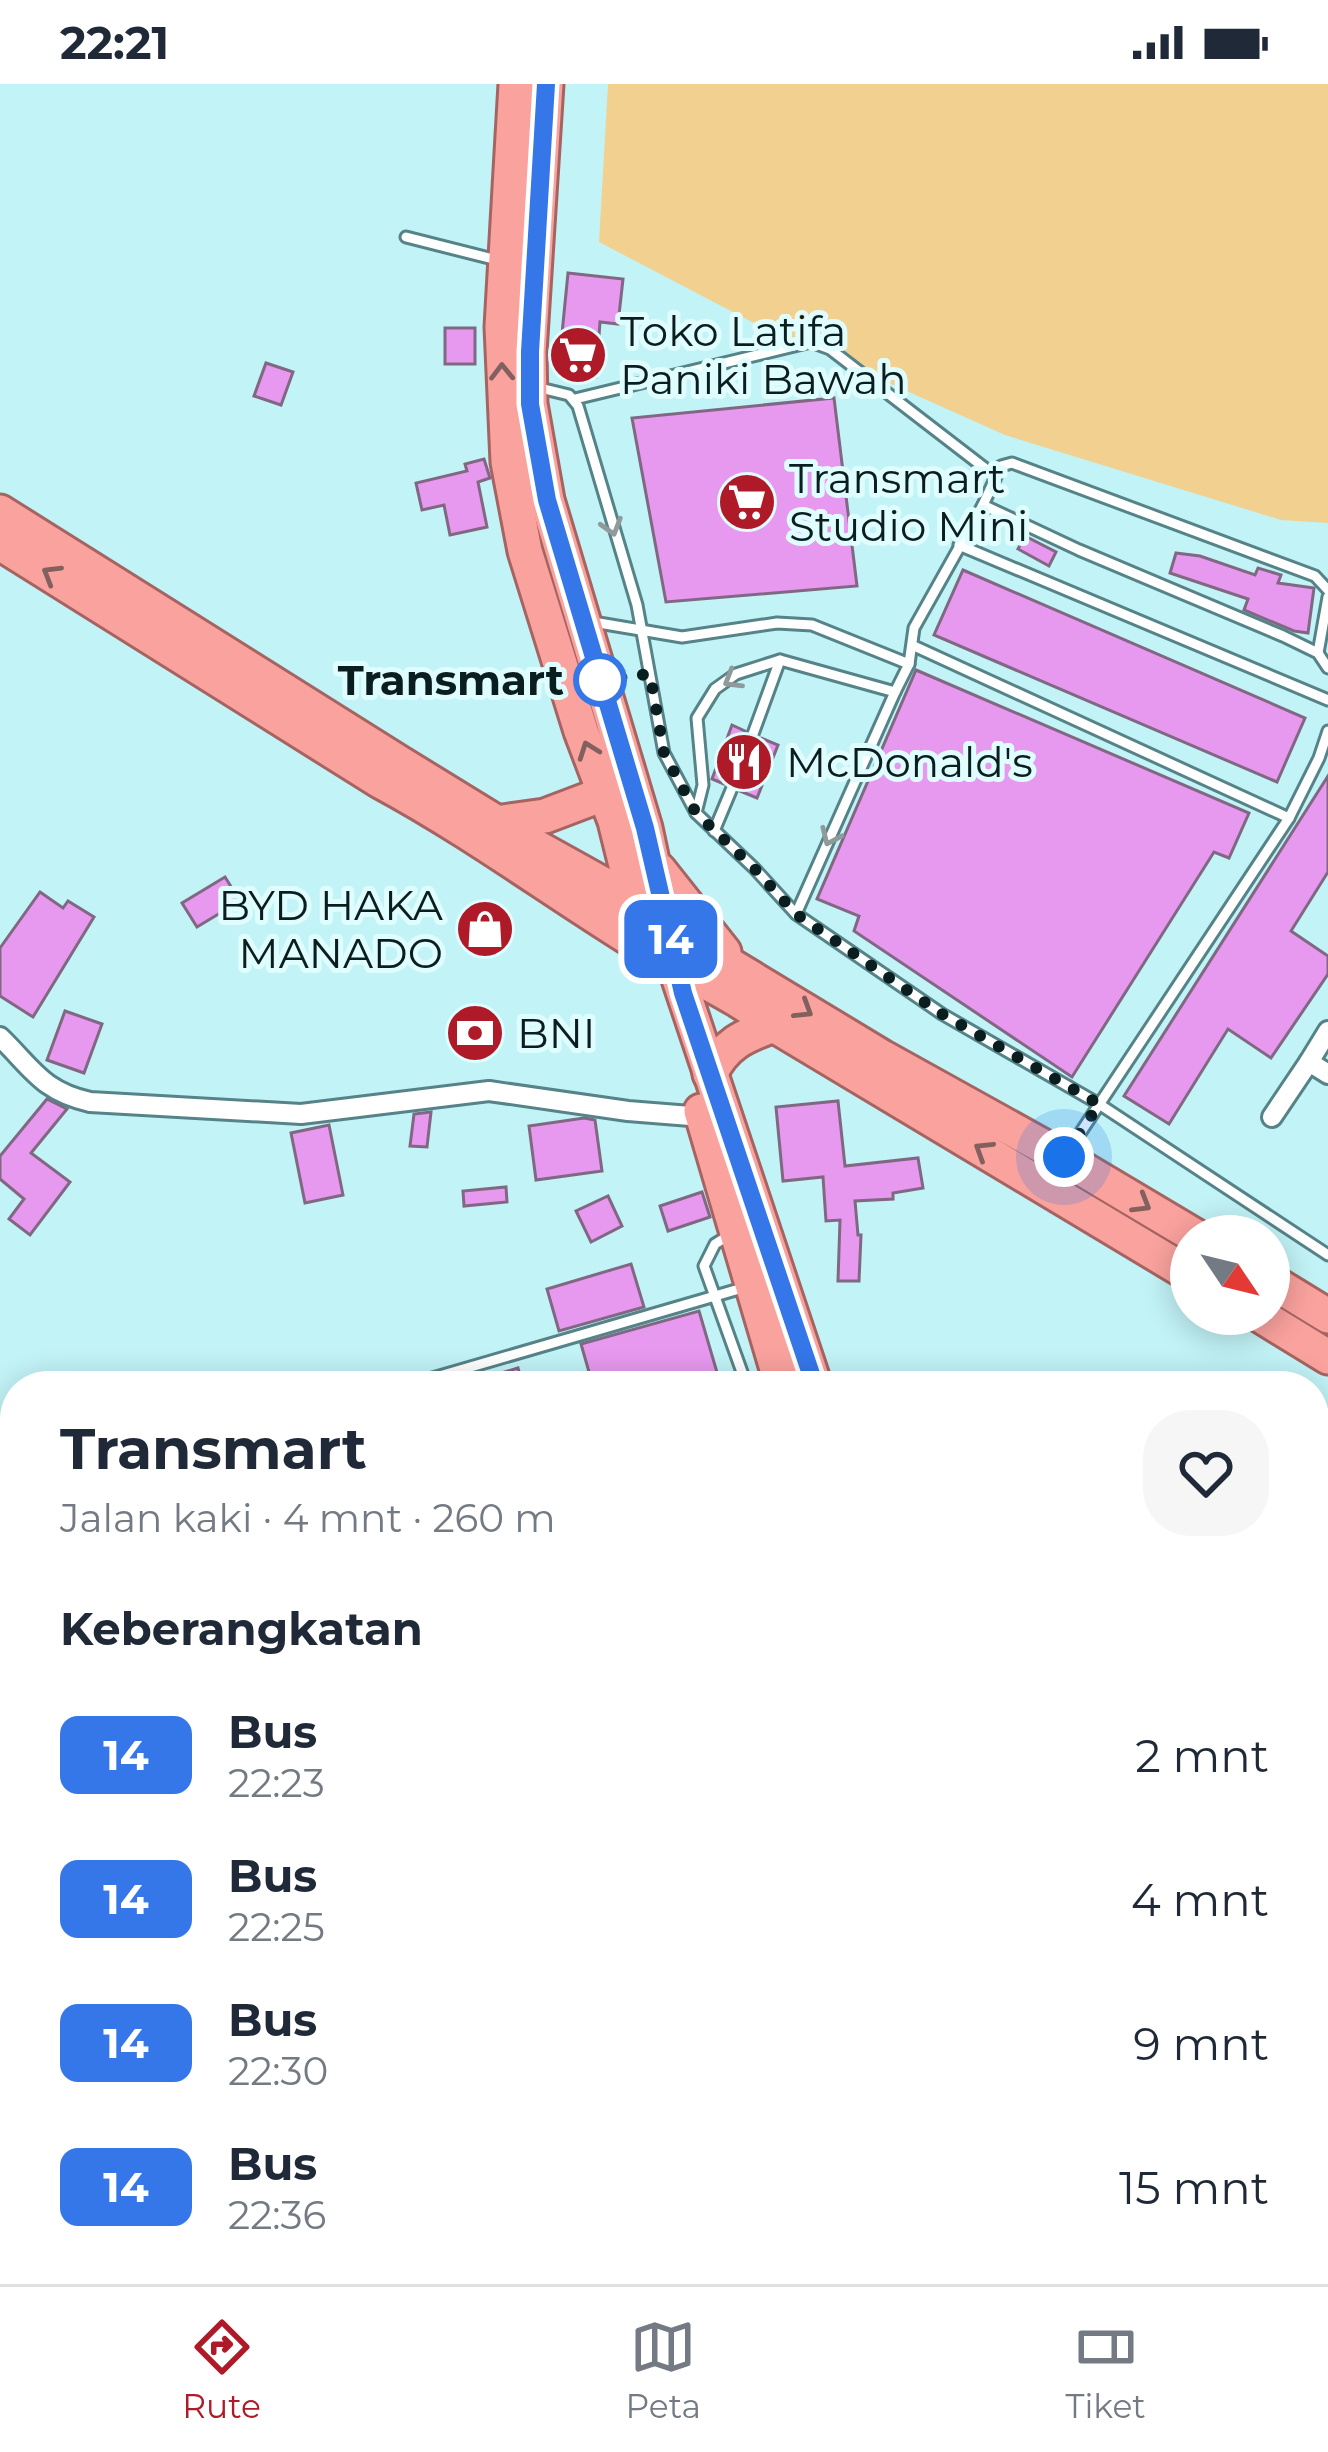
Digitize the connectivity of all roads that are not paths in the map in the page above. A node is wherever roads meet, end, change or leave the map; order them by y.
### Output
1 (516, 84) edge
2 (546, 84) edge
3 (406, 237) dead end
4 (506, 263) junction
5 (530, 386) junction
6 (575, 399) junction
7 (995, 476) junction
8 (983, 505) junction
9 (0, 512) edge
10 (0, 543) edge
11 (959, 545) junction
12 (1328, 594) edge
13 (583, 625) junction
14 (643, 634) junction
15 (914, 646) junction
16 (1318, 653) junction
17 (780, 659) junction
18 (909, 664) junction
19 (1328, 668) edge
20 (895, 692) junction
21 (1328, 700) edge
22 (1328, 731) edge
23 (753, 734) dead end
24 (389, 771) junction
25 (732, 788) dead end
26 (603, 794) junction
27 (696, 813) junction
28 (1289, 818) junction
29 (496, 823) junction
30 (715, 831) junction
31 (654, 863) junction
32 (635, 902) junction
33 (796, 914) junction
34 (663, 946) junction
35 (737, 969) junction
36 (774, 1025) junction
37 (1328, 1031) edge
38 (0, 1037) edge
39 (1309, 1062) junction
40 (1328, 1073) edge
41 (710, 1074) junction
42 (1099, 1104) junction
43 (703, 1117) junction
44 (1272, 1118) dead end
45 (1064, 1157) junction
46 (1170, 1221) edge
47 (736, 1233) junction
48 (1328, 1256) edge
49 (1170, 1262) edge
50 (751, 1286) junction
51 (1290, 1293) edge
52 (714, 1296) junction
53 (1328, 1316) edge
54 (1290, 1334) edge
55 (1328, 1357) edge
56 (456, 1371) edge
57 (742, 1371) edge
58 (777, 1371) edge
59 (810, 1371) edge

1 - 4 highway
2 - 5 highway
3 - 4 lane
26 -> 4 highway
5 - 6 lane
5 - 13 highway
6 - 7 lane
6 -> 14 lane
7 - 8 lane
7 - 12 lane
8 - 11 lane
8 - 16 lane
9 - 24 highway
24 -> 10 highway
11 - 15 lane
11 - 21 lane
12 - 16 lane
13 - 14 lane
13 - 31 highway
14 - 18 lane
14 - 27 lane
15 - 18 lane
15 - 28 lane
16 - 19 lane
17 - 20 lane
17 - 23 lane
17 -> 27 lane
18 - 20 lane
20 -> 33 lane
22 - 28 lane
24 - 29 highway
24 - 34 highway
25 - 30 lane
26 - 29 highway
26 - 32 highway
27 - 30 lane
28 - 42 lane
29 - 32 highway
30 - 33 lane
31 - 34 highway
31 - 35 highway
32 - 34 highway
33 - 42 lane
34 - 35 highway
34 - 36 highway
34 - 41 highway
34 - 43 highway
35 -> 45 highway
36 - 41 highway
49 -> 36 highway
37 - 39 street
38 - 43 street
39 - 40 street
39 - 44 street
41 - 59 highway
42 - 45 lane
42 - 48 lane
43 - 47 highway
45 -> 46 highway
47 - 50 highway
47 - 52 lane
50 - 52 lane
50 - 58 highway
51 - 53 highway
52 - 56 lane
52 - 57 lane
54 - 55 highway

